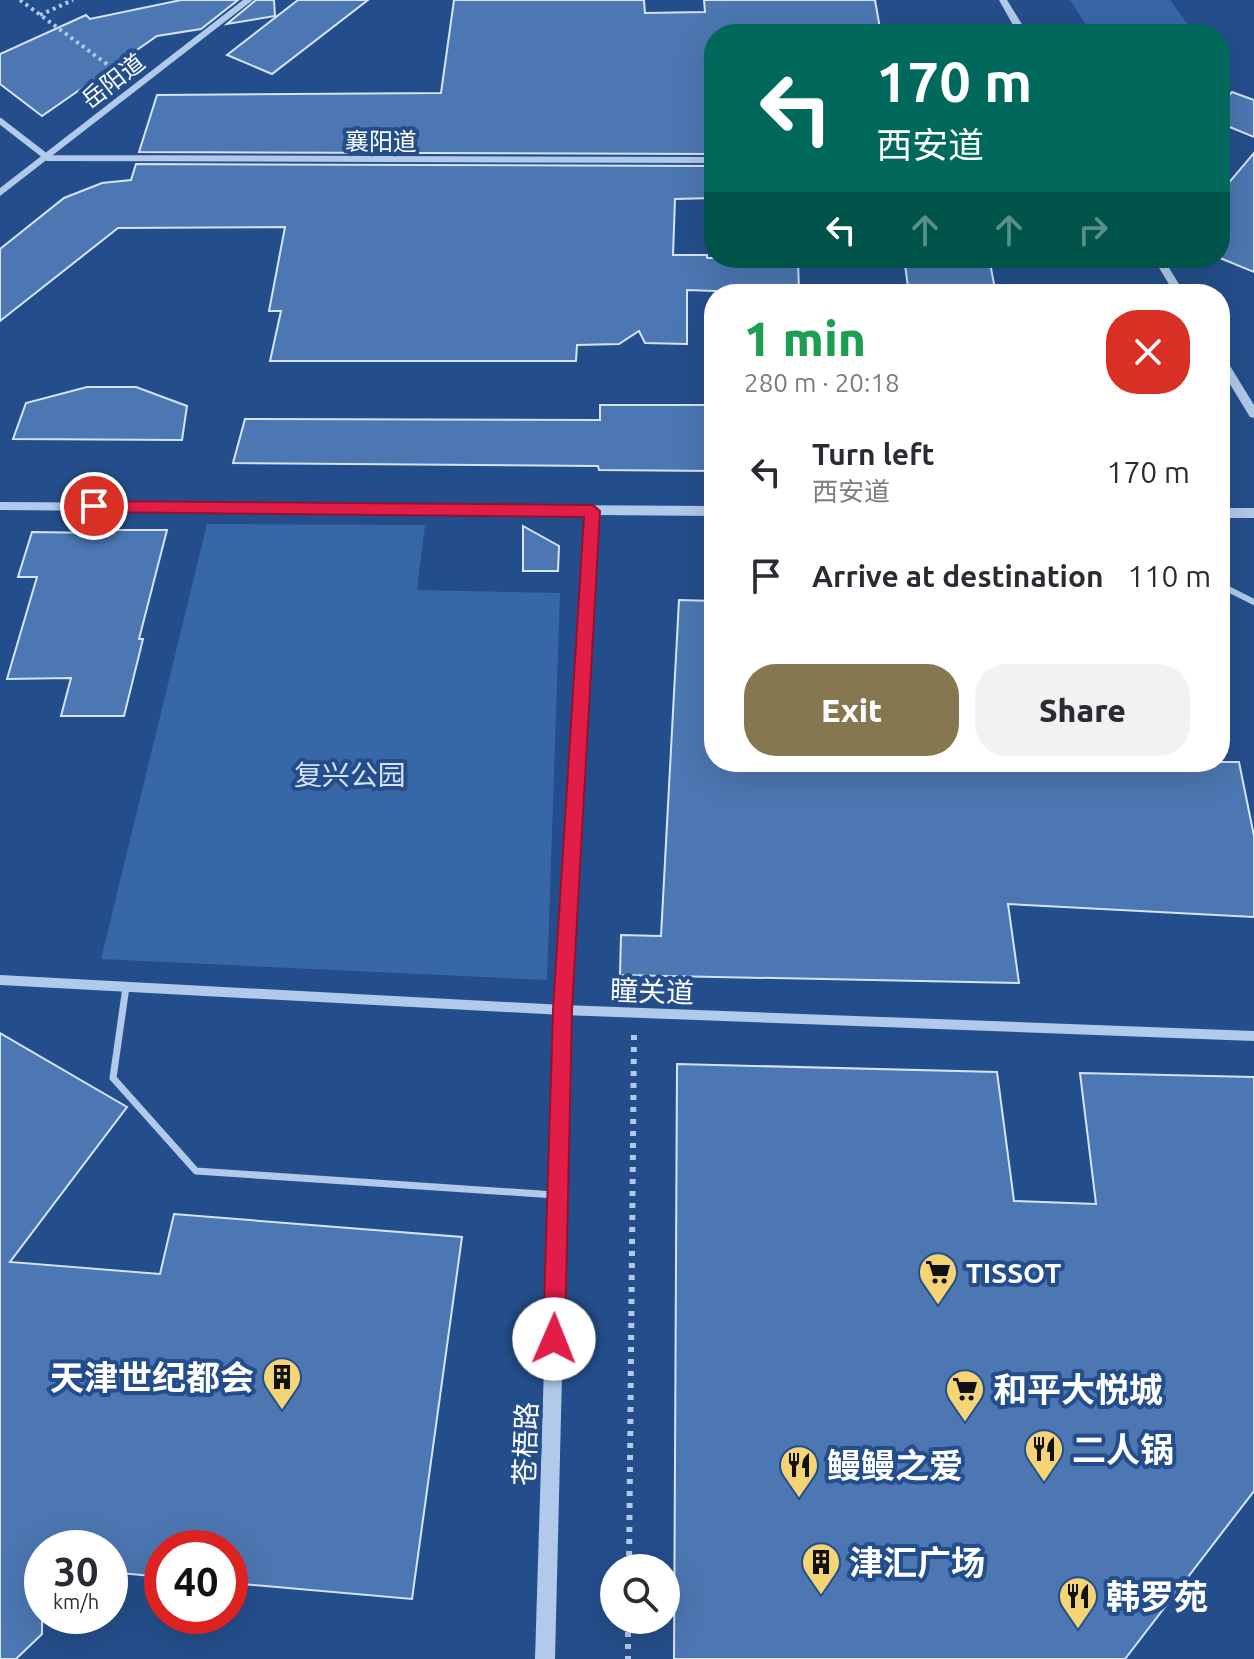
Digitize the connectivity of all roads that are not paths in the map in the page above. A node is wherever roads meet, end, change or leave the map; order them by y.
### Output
1 (249, 0) edge
2 (1003, 0) edge
3 (1017, 24) edge
4 (0, 121) edge
5 (48, 158) junction
6 (704, 160) edge
7 (0, 193) edge
8 (1230, 375) edge
9 (1254, 414) edge
10 (0, 506) edge
11 (593, 511) junction
12 (704, 511) edge
13 (1230, 513) edge
14 (1254, 513) edge
15 (1230, 590) edge
16 (1254, 602) edge
17 (0, 980) edge
18 (126, 987) junction
19 (563, 1010) junction
20 (1254, 1036) edge
21 (558, 1195) junction
22 (545, 1659) edge

1 - 5 street, 岳阳道
2 - 3 street
4 - 5 street
5 - 6 street, 襄阳道
5 - 7 street, 岳阳道
8 - 9 street
10 - 11 street
11 - 12 street
11 - 19 street, 苍梧路
13 - 14 street
15 - 16 lane
17 - 18 street, 瞳关道
18 - 19 street, 瞳关道
18 - 21 lane
19 - 20 street, 瞳关道
19 - 21 street, 苍梧路
21 - 22 street, 苍梧路

